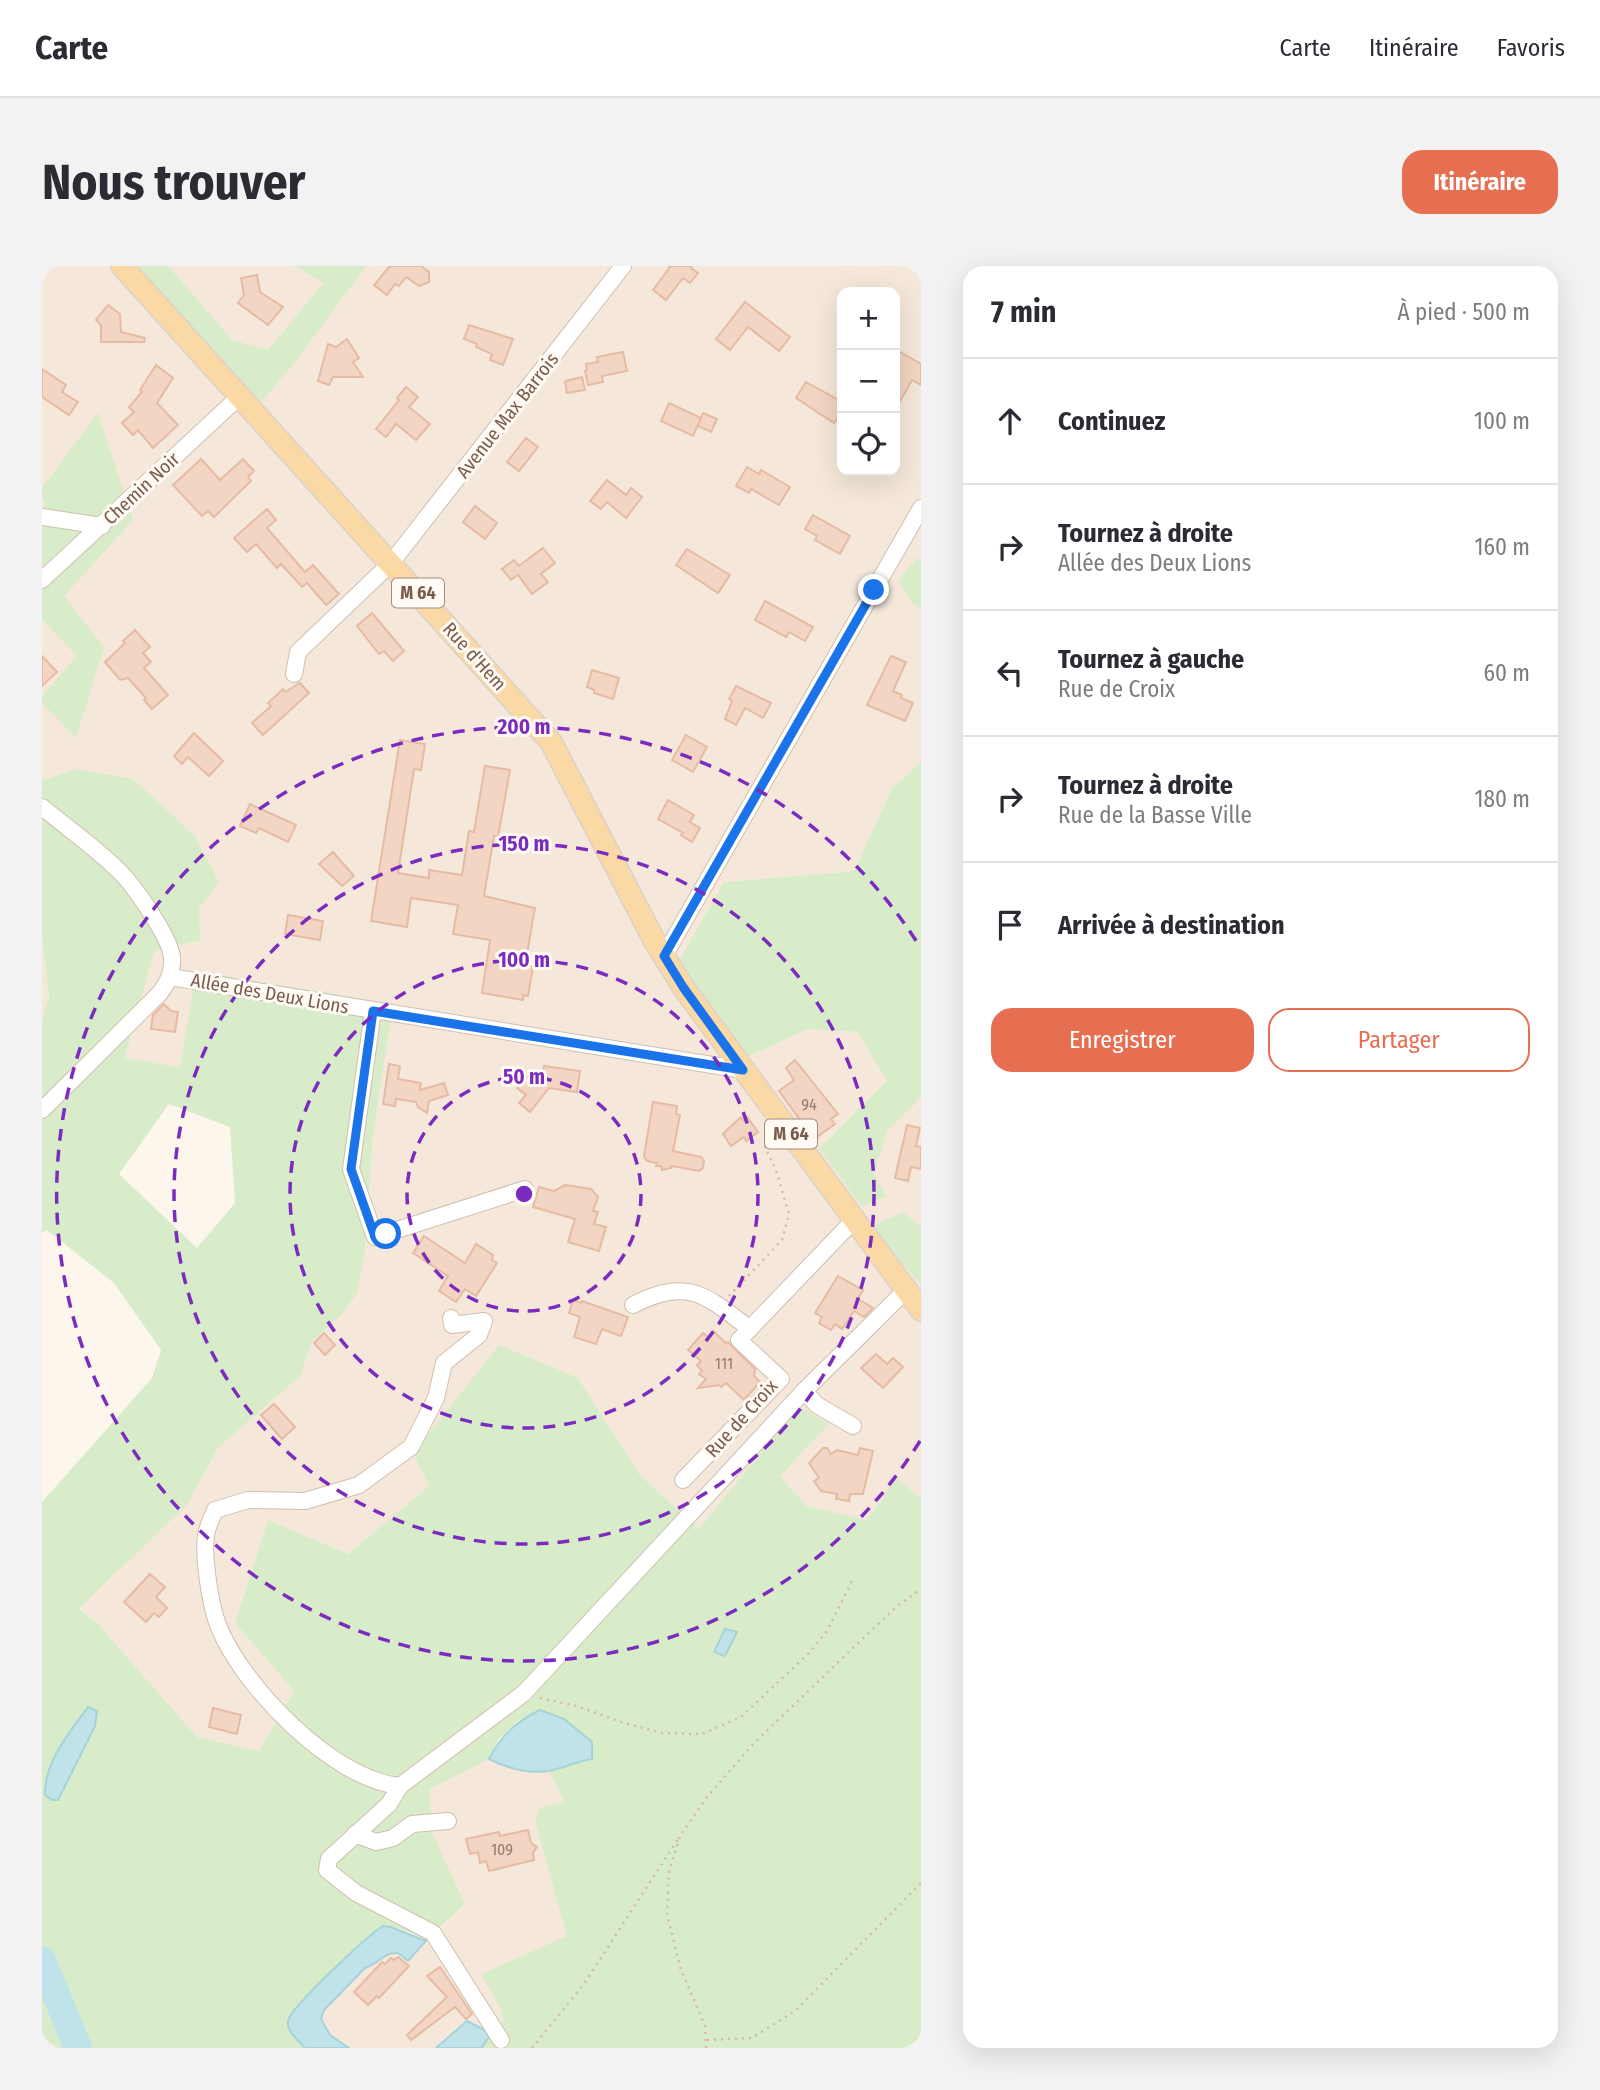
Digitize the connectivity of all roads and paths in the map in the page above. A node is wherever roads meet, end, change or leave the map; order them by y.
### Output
1 (122, 266) edge
2 (623, 266) edge
3 (240, 396) junction
4 (921, 508) edge
5 (42, 517) edge
6 (102, 526) junction
7 (391, 563) junction
8 (42, 580) edge
9 (294, 674) dead end
10 (42, 807) edge
11 (664, 956) junction
12 (170, 976) junction
13 (373, 1011) junction
14 (743, 1070) junction
15 (42, 1110) edge
16 (783, 1123) junction
17 (525, 1189) dead end
18 (855, 1219) junction
19 (906, 1290) junction
20 (633, 1305) dead end
21 (720, 1306) junction
22 (921, 1310) edge
23 (451, 1318) dead end
24 (750, 1329) junction
25 (804, 1391) junction
26 (853, 1426) dead end
27 (684, 1480) dead end
28 (853, 1579) dead end
29 (921, 1589) edge
30 (524, 1693) junction
31 (400, 1786) junction
32 (448, 1821) dead end
33 (355, 1834) junction
34 (680, 1836) junction
35 (921, 1883) edge
36 (501, 2040) dead end
37 (707, 2040) junction
38 (532, 2048) edge
39 (706, 2048) edge

1 - 3 main road, Rue d'Hem / M 64
2 - 7 street, Avenue Max Barrois
3 - 6 street, Chemin Noir
3 - 7 main road, Rue d'Hem / M 64
4 - 11 street
5 - 6 street
6 - 8 street, Chemin Noir
7 - 9 street, Avenue Max Barrois
7 - 11 main road, Rue d'Hem / M 64
10 - 12 street
11 - 14 main road, M 64
12 - 13 street, Allée des Deux Lions
12 - 15 street
13 - 14 street, Allée des Deux Lions
13 - 17 street
14 - 16 main road, M 64
16 - 18 main road, M 64
16 - 21 path
18 - 19 main road, M 64
18 - 24 street
19 - 22 main road, M 64
19 - 25 street
20 - 21 street
21 - 24 street
23 - 31 street
24 - 27 street, Rue de Croix
25 - 26 street
25 - 30 street
28 - 30 path
29 - 34 path
30 - 31 street
31 - 33 street
32 - 33 street
33 - 36 street
34 - 37 path
34 - 38 path
35 - 37 path
37 - 39 path

